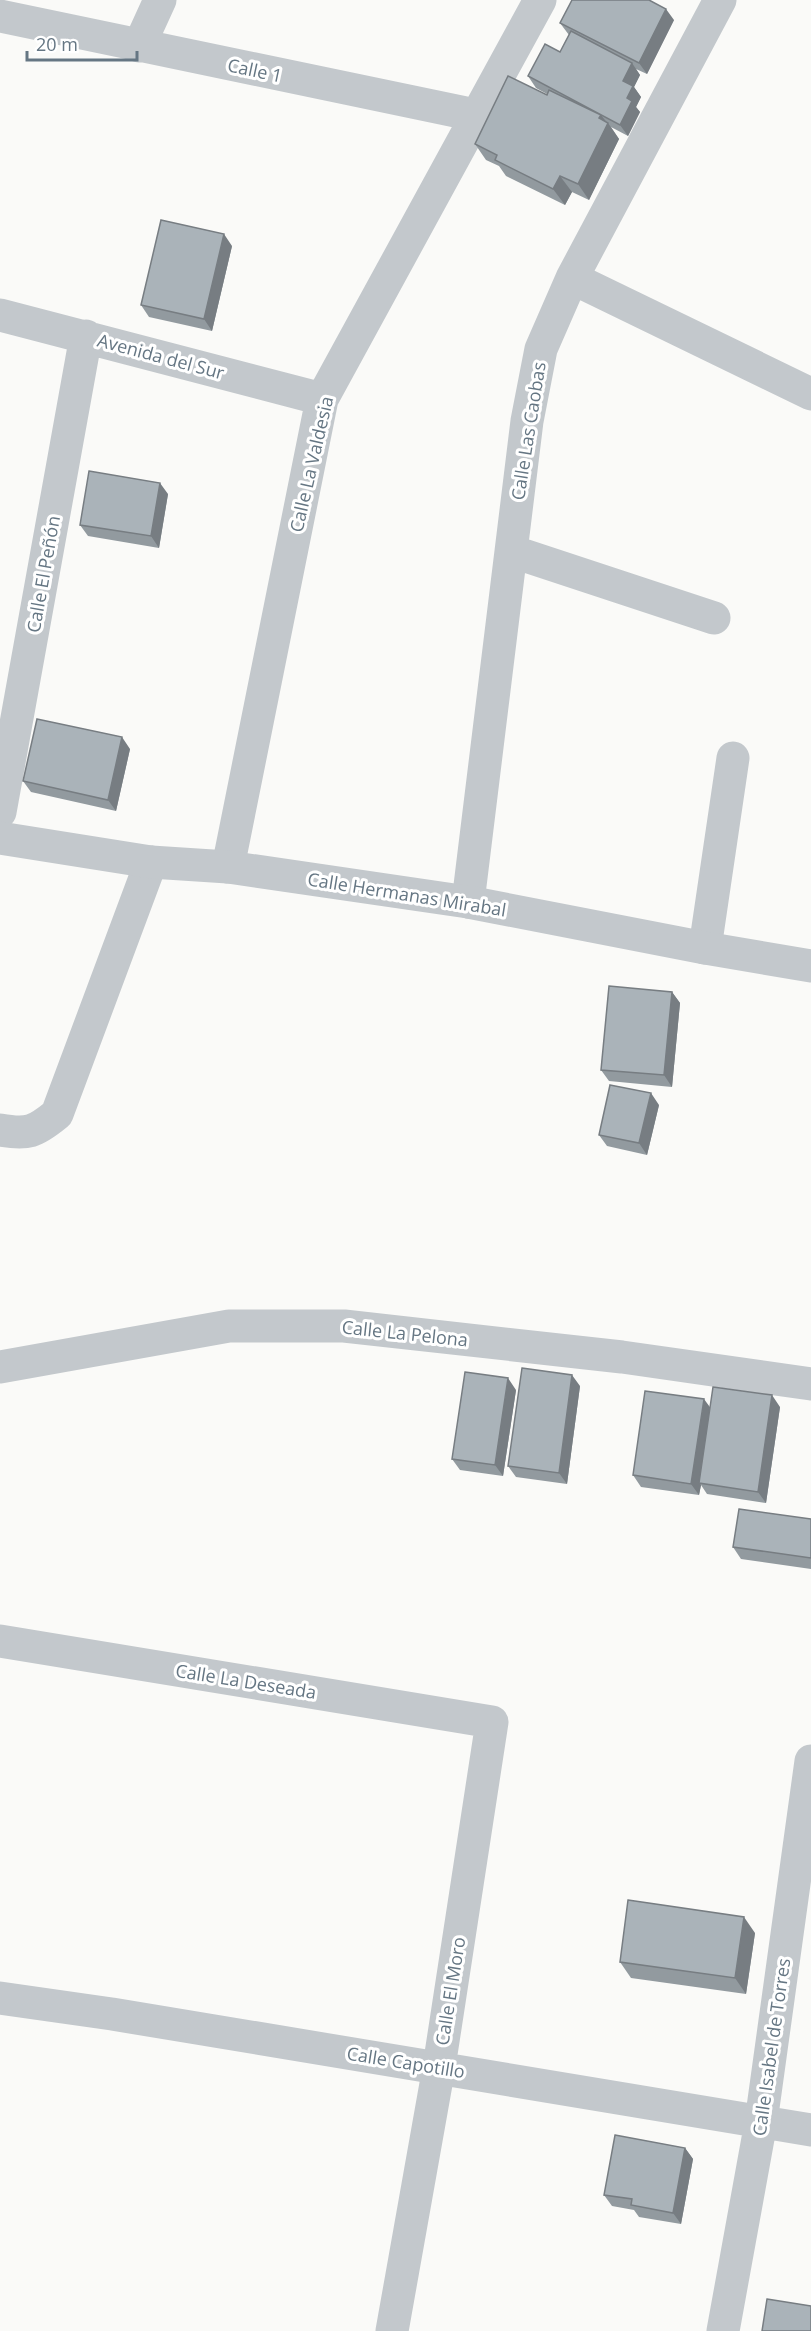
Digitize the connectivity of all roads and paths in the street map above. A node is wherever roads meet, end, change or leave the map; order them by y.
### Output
1 (159, 0) edge
2 (540, 0) edge
3 (720, 0) edge
4 (0, 16) edge
5 (139, 46) junction
6 (476, 115) junction
7 (572, 278) junction
8 (0, 315) edge
9 (87, 336) junction
10 (811, 394) edge
11 (322, 399) junction
12 (511, 551) junction
13 (714, 618) dead end
14 (733, 758) dead end
15 (0, 812) edge
16 (0, 838) edge
17 (152, 862) junction
18 (228, 867) junction
19 (468, 902) junction
20 (705, 948) junction
21 (811, 966) edge
22 (11, 1132) edge
23 (0, 1367) edge
24 (811, 1384) edge
25 (0, 1641) edge
26 (492, 1722) joint
27 (811, 1761) edge
28 (0, 1998) edge
29 (439, 2067) junction
30 (761, 2122) junction
31 (811, 2130) edge
32 (392, 2331) edge
33 (723, 2331) edge

1 - 5 street
2 - 6 street, Calle La Valdesia
3 - 7 street, Calle Las Caobas
4 - 5 street, Calle 1
5 - 6 street, Calle 1
6 - 11 street, Calle La Valdesia
7 - 10 street
7 - 12 street, Calle Las Caobas
8 - 9 street, Avenida del Sur
9 - 11 street, Avenida del Sur
9 - 15 street, Calle El Peñón
11 - 18 street, Calle La Valdesia
12 - 13 street
12 - 19 street, Calle Las Caobas
14 - 20 street
16 - 17 street, Calle Hermanas Mirabal
17 - 18 street, Calle Hermanas Mirabal
17 - 22 street
18 - 19 street, Calle Hermanas Mirabal
19 - 20 street, Calle Hermanas Mirabal
20 - 21 street, Calle Hermanas Mirabal
23 - 24 street, Calle La Pelona
25 - 26 street, Calle La Deseada
26 - 29 street, Calle El Moro
27 - 30 street, Calle Isabel de Torres
28 - 29 street, Calle Capotillo
29 - 30 street, Calle Capotillo
29 - 32 street, Calle El Moro
30 - 31 street, Calle Capotillo
30 - 33 street, Calle Isabel de Torres

